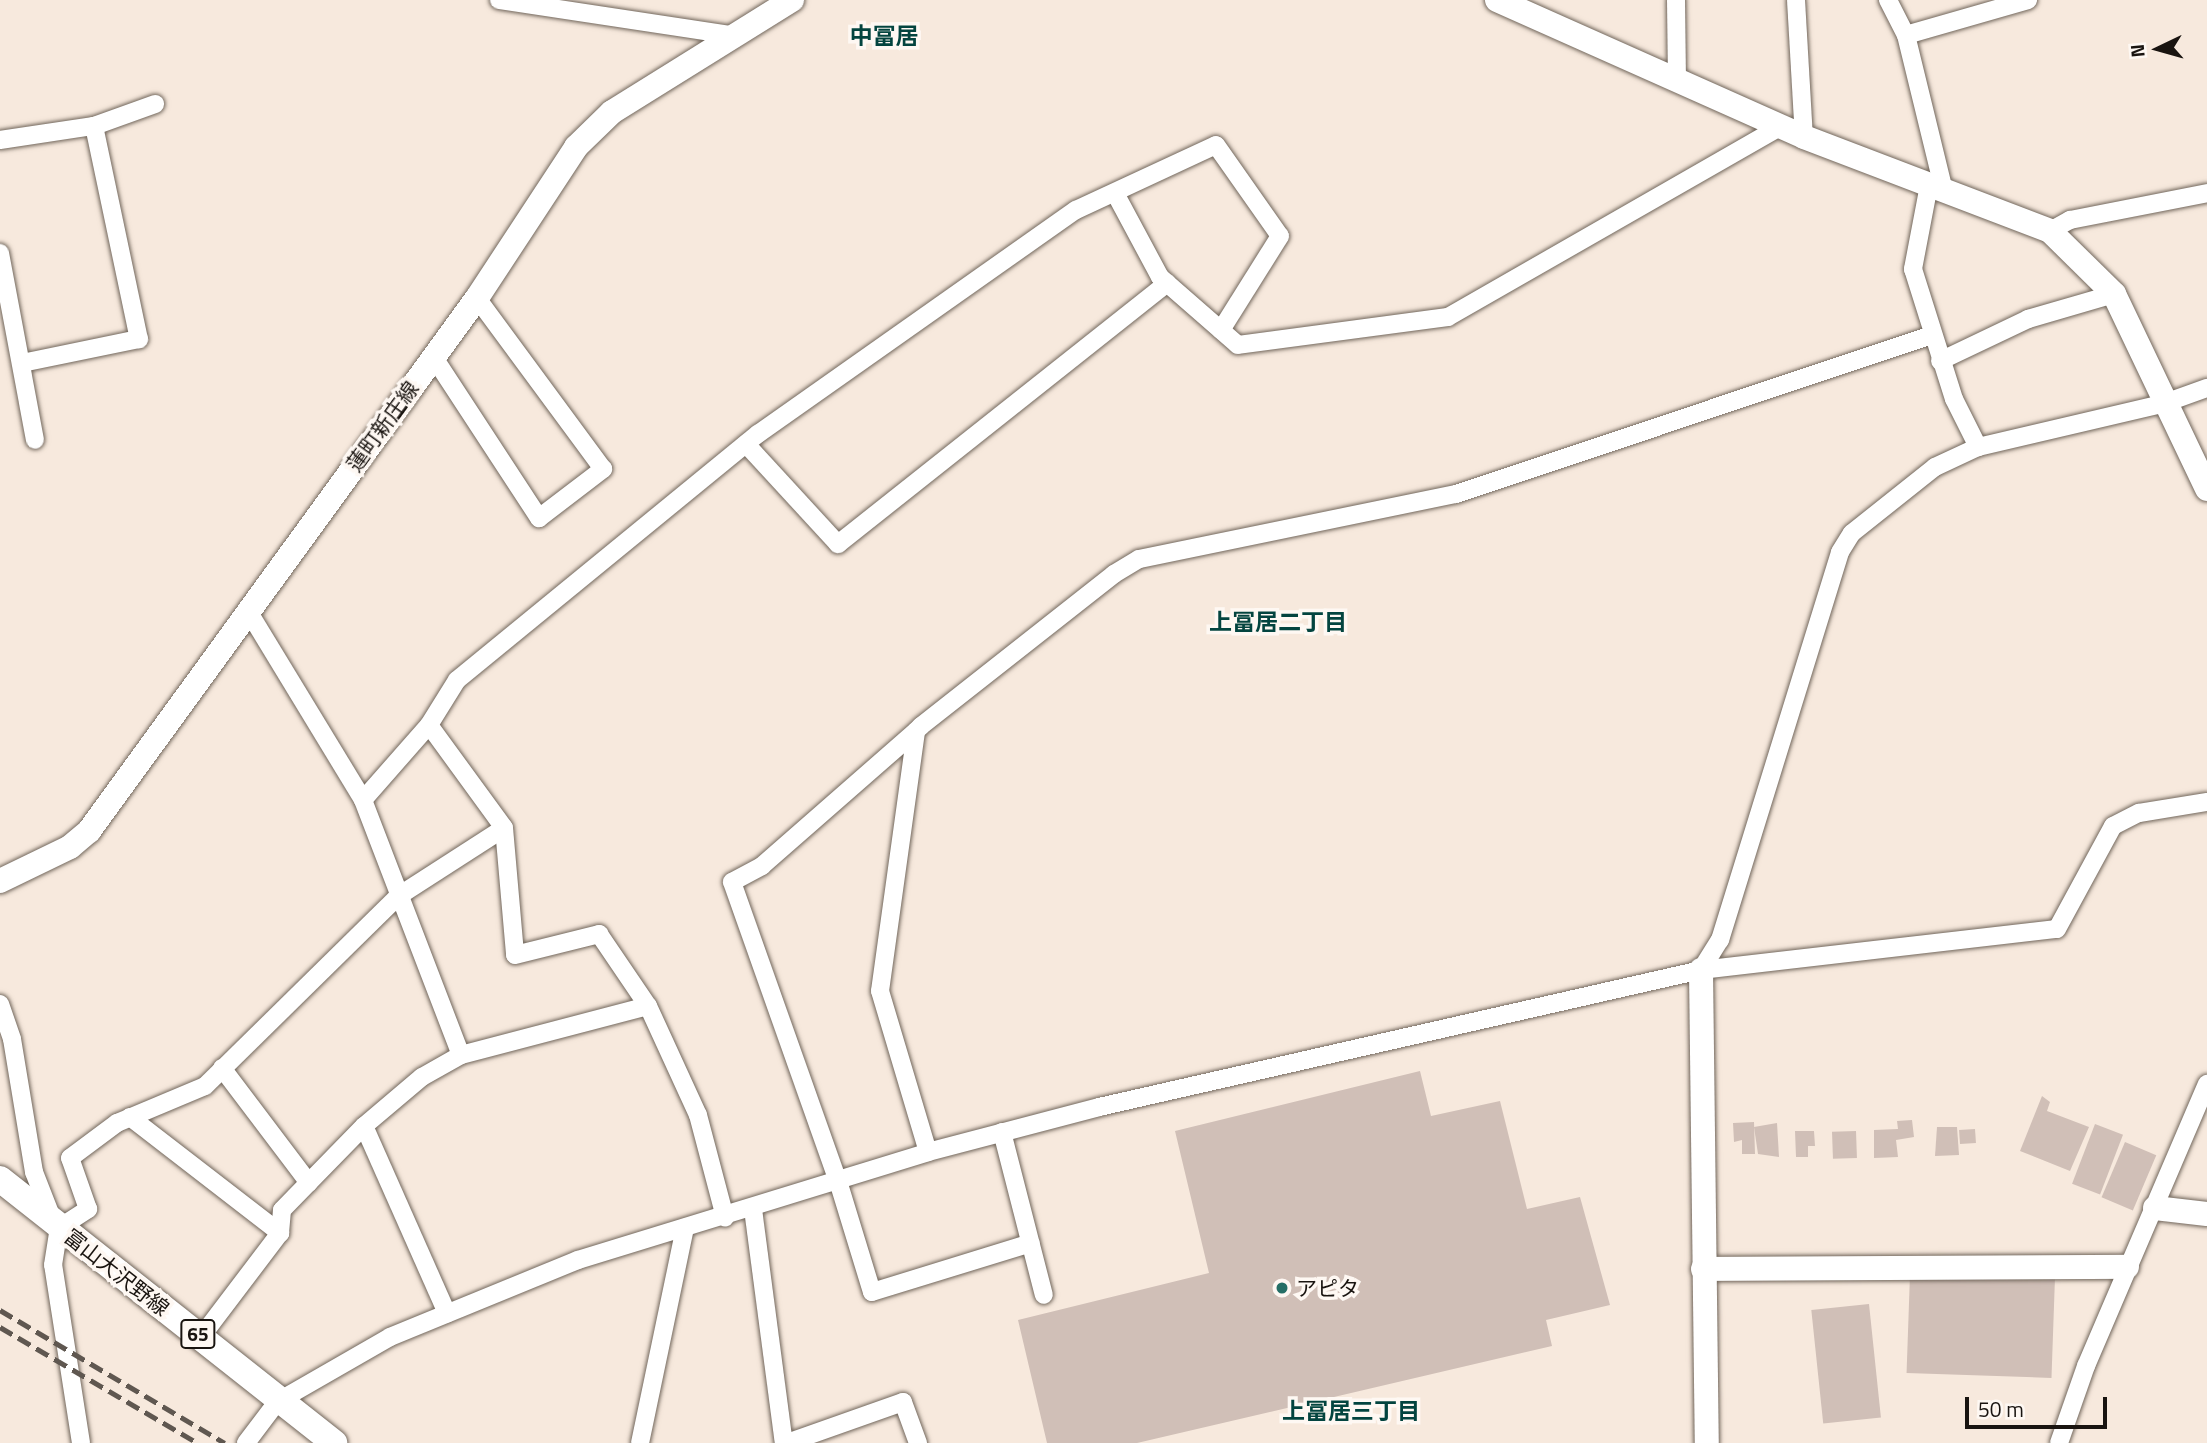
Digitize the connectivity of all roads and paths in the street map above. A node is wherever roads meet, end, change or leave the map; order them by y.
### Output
1 (499, 0) edge
2 (792, 0) edge
3 (1497, 0) edge
4 (1676, 0) edge
5 (1796, 0) edge
6 (1888, 0) edge
7 (2028, 0) edge
8 (1906, 35) junction
9 (738, 36) junction
10 (1678, 79) junction
11 (155, 104) dead end
12 (94, 127) junction
13 (1780, 127) junction
14 (1804, 137) junction
15 (0, 140) edge
16 (1937, 188) junction
17 (1115, 192) junction
18 (2207, 193) edge
19 (2050, 231) junction
20 (0, 253) edge
21 (1167, 283) junction
22 (2114, 294) junction
23 (477, 298) junction
24 (1221, 330) junction
25 (1932, 335) junction
26 (433, 356) junction
27 (1940, 361) junction
28 (22, 363) junction
29 (2207, 388) edge
30 (2165, 403) junction
31 (35, 440) dead end
32 (746, 443) junction
33 (1978, 447) junction
34 (2207, 489) edge
35 (247, 609) junction
36 (429, 725) junction
37 (916, 731) junction
38 (363, 800) junction
39 (2207, 802) edge
40 (504, 828) junction
41 (0, 880) edge
42 (397, 897) junction
43 (1701, 970) junction
44 (0, 1004) edge
45 (648, 1006) junction
46 (461, 1055) junction
47 (222, 1068) junction
48 (2207, 1084) edge
49 (130, 1117) junction
50 (364, 1126) junction
51 (1002, 1132) junction
52 (928, 1152) junction
53 (0, 1179) edge
54 (838, 1181) junction
55 (309, 1183) junction
56 (2155, 1208) junction
57 (753, 1209) junction
58 (2207, 1214) edge
59 (725, 1217) junction
60 (59, 1228) junction
61 (685, 1228) junction
62 (280, 1233) junction
63 (1031, 1243) junction
64 (2127, 1267) junction
65 (1703, 1269) junction
66 (1044, 1295) dead end
67 (447, 1313) junction
68 (201, 1337) junction
69 (277, 1402) junction
70 (81, 1443) edge
71 (246, 1443) edge
72 (334, 1443) edge
73 (640, 1443) edge
74 (785, 1443) edge
75 (918, 1443) edge
76 (1707, 1443) edge
77 (2059, 1443) edge

1 - 9 street
2 - 9 street, 蓮町新庄線
3 - 10 street
4 - 10 street
5 - 14 street
6 - 8 street
7 - 8 street
8 - 16 street
9 - 23 street, 蓮町新庄線
10 - 13 street
11 - 12 street
12 - 15 street
12 - 28 street
13 - 14 street
13 - 24 street
14 - 16 street
16 - 19 street
16 - 25 street
17 - 21 street
17 - 24 street
17 - 32 street
18 - 19 street
19 - 22 street
20 - 28 street
21 - 24 street
21 - 32 street
22 - 27 street
22 - 30 street
23 - 26 street, 蓮町新庄線
23 - 26 street
25 - 27 street
25 - 37 street
26 - 35 street, 蓮町新庄線
27 - 33 street
28 - 31 street
29 - 30 street
30 - 33 street
30 - 34 street
32 - 36 street
33 - 43 street
35 - 38 street
35 - 41 street, 蓮町新庄線
36 - 38 street
36 - 40 street
37 - 52 street
37 - 54 street
38 - 42 street
39 - 43 street
40 - 42 street
40 - 45 street
42 - 46 street
42 - 47 street
43 - 51 street
43 - 65 street
44 - 60 street
45 - 46 street
45 - 59 street
46 - 50 street
47 - 49 street
47 - 55 street
48 - 56 street
49 - 60 street
49 - 62 street
50 - 55 street
50 - 67 street
51 - 52 street
51 - 63 street
52 - 54 street
53 - 60 main road, 富山大沢野線 / 65
54 - 57 street
54 - 63 street
55 - 62 street
56 - 58 street
56 - 64 street
57 - 59 street
57 - 74 street
59 - 61 street
60 - 68 main road, 富山大沢野線 / 65
60 - 70 street
61 - 67 street
61 - 73 street
62 - 68 street
63 - 66 street
64 - 65 street
64 - 77 street
65 - 76 street
67 - 69 street
68 - 69 main road, 富山大沢野線 / 65
69 - 71 street
69 - 72 main road, 富山大沢野線 / 65
74 - 75 street

